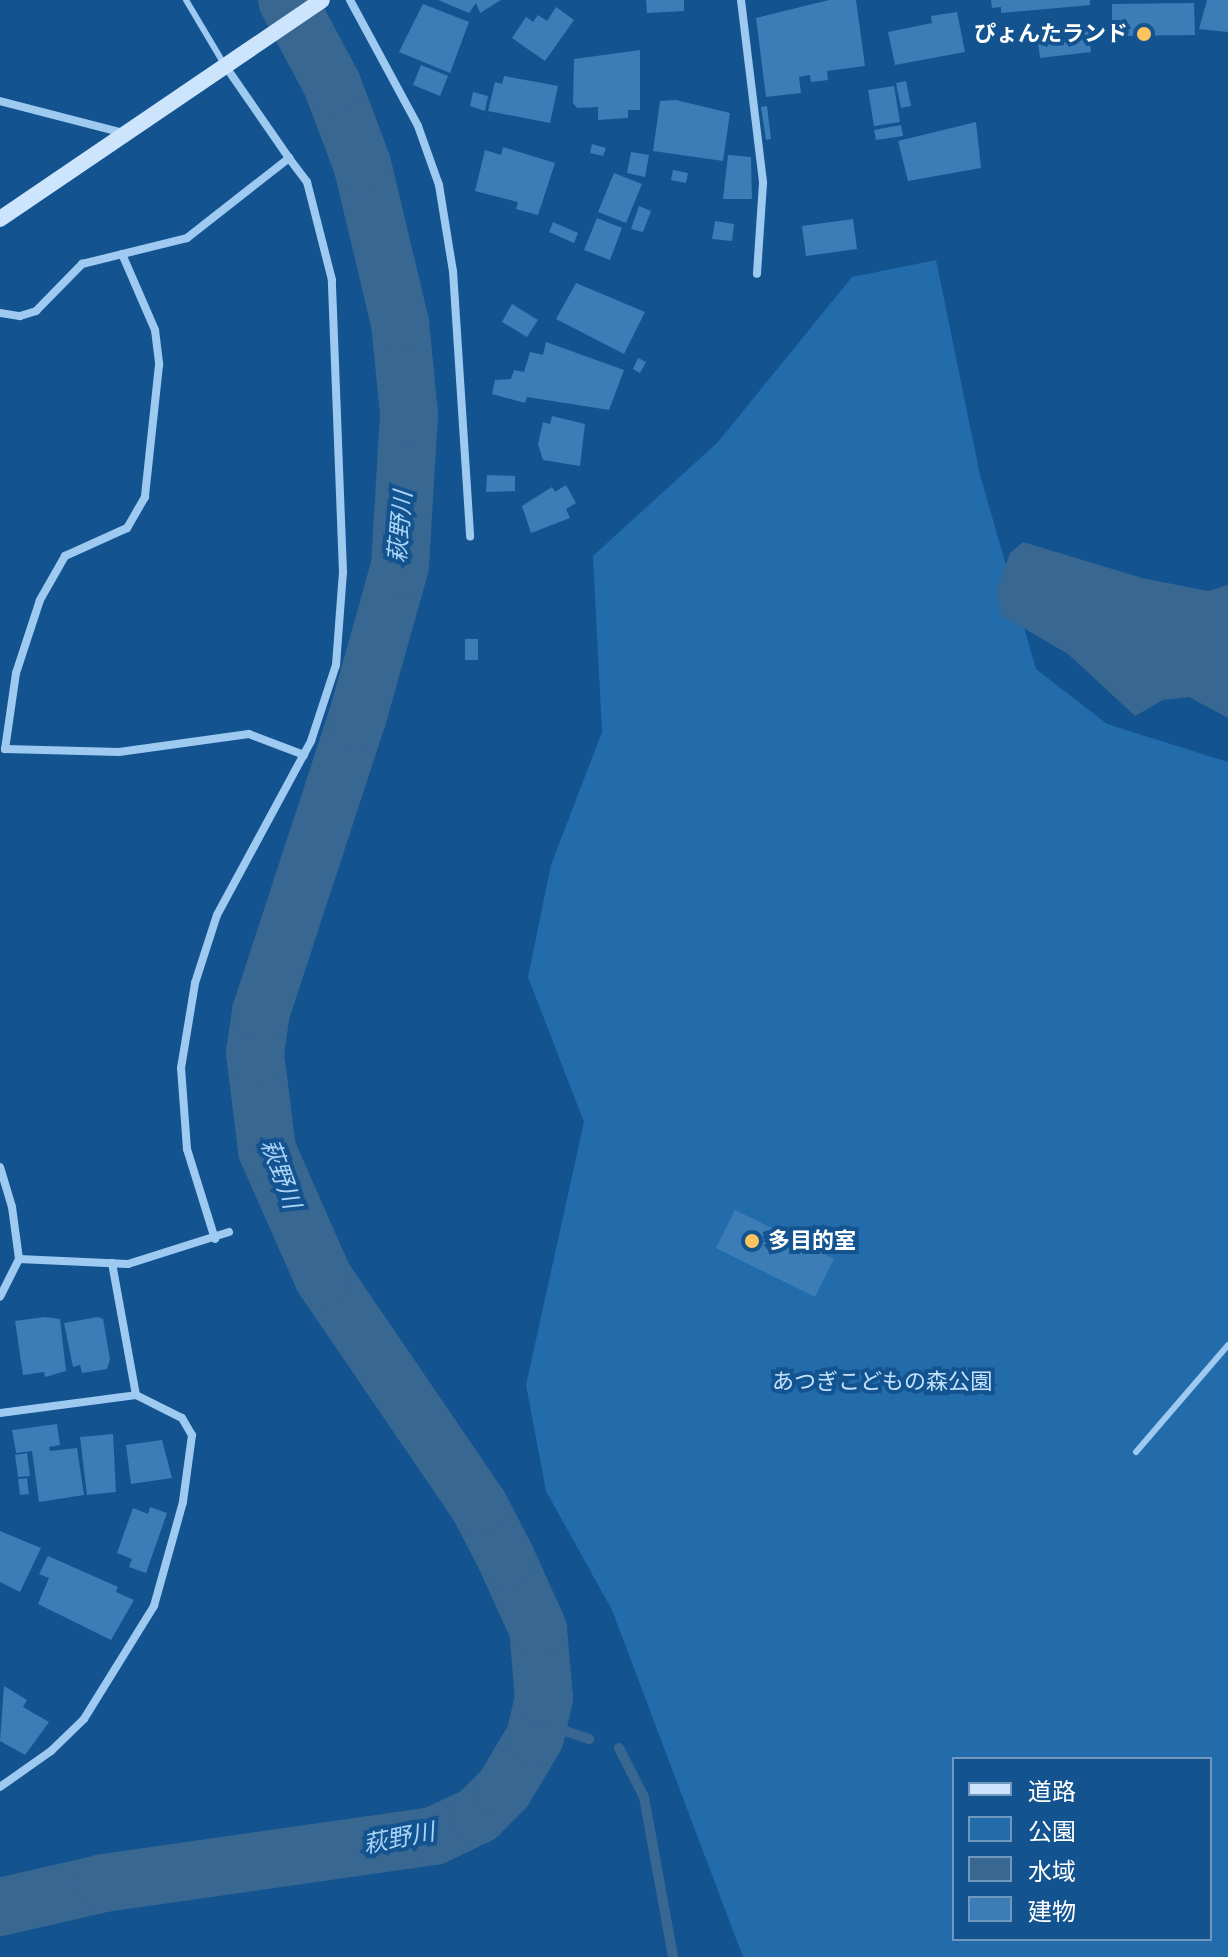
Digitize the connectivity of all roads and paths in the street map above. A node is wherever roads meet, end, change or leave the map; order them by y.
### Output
1 (186, 0) edge
2 (322, 0) edge
3 (350, 0) edge
4 (741, 0) edge
5 (224, 64) junction
6 (0, 101) edge
7 (125, 134) junction
8 (289, 158) junction
9 (0, 219) edge
10 (122, 254) junction
11 (757, 274) dead end
12 (0, 313) edge
13 (470, 536) dead end
14 (304, 755) junction
15 (0, 1167) edge
16 (229, 1232) dead end
17 (215, 1239) junction
18 (19, 1259) junction
19 (112, 1263) junction
20 (0, 1297) edge
21 (1228, 1345) edge
22 (136, 1395) junction
23 (0, 1413) edge
24 (1136, 1452) dead end
25 (0, 1787) edge

1 - 5 lane
2 - 5 street
3 - 13 street
4 - 11 street
5 - 7 street
5 - 8 street
6 - 7 street
7 - 9 street
8 - 10 street
8 - 14 street
10 - 12 street
10 - 14 street
14 - 17 street
15 - 18 street
16 - 17 street
17 - 19 street
18 - 19 street
18 - 20 street
19 - 22 street
21 - 24 lane
22 - 23 street
22 - 25 street

